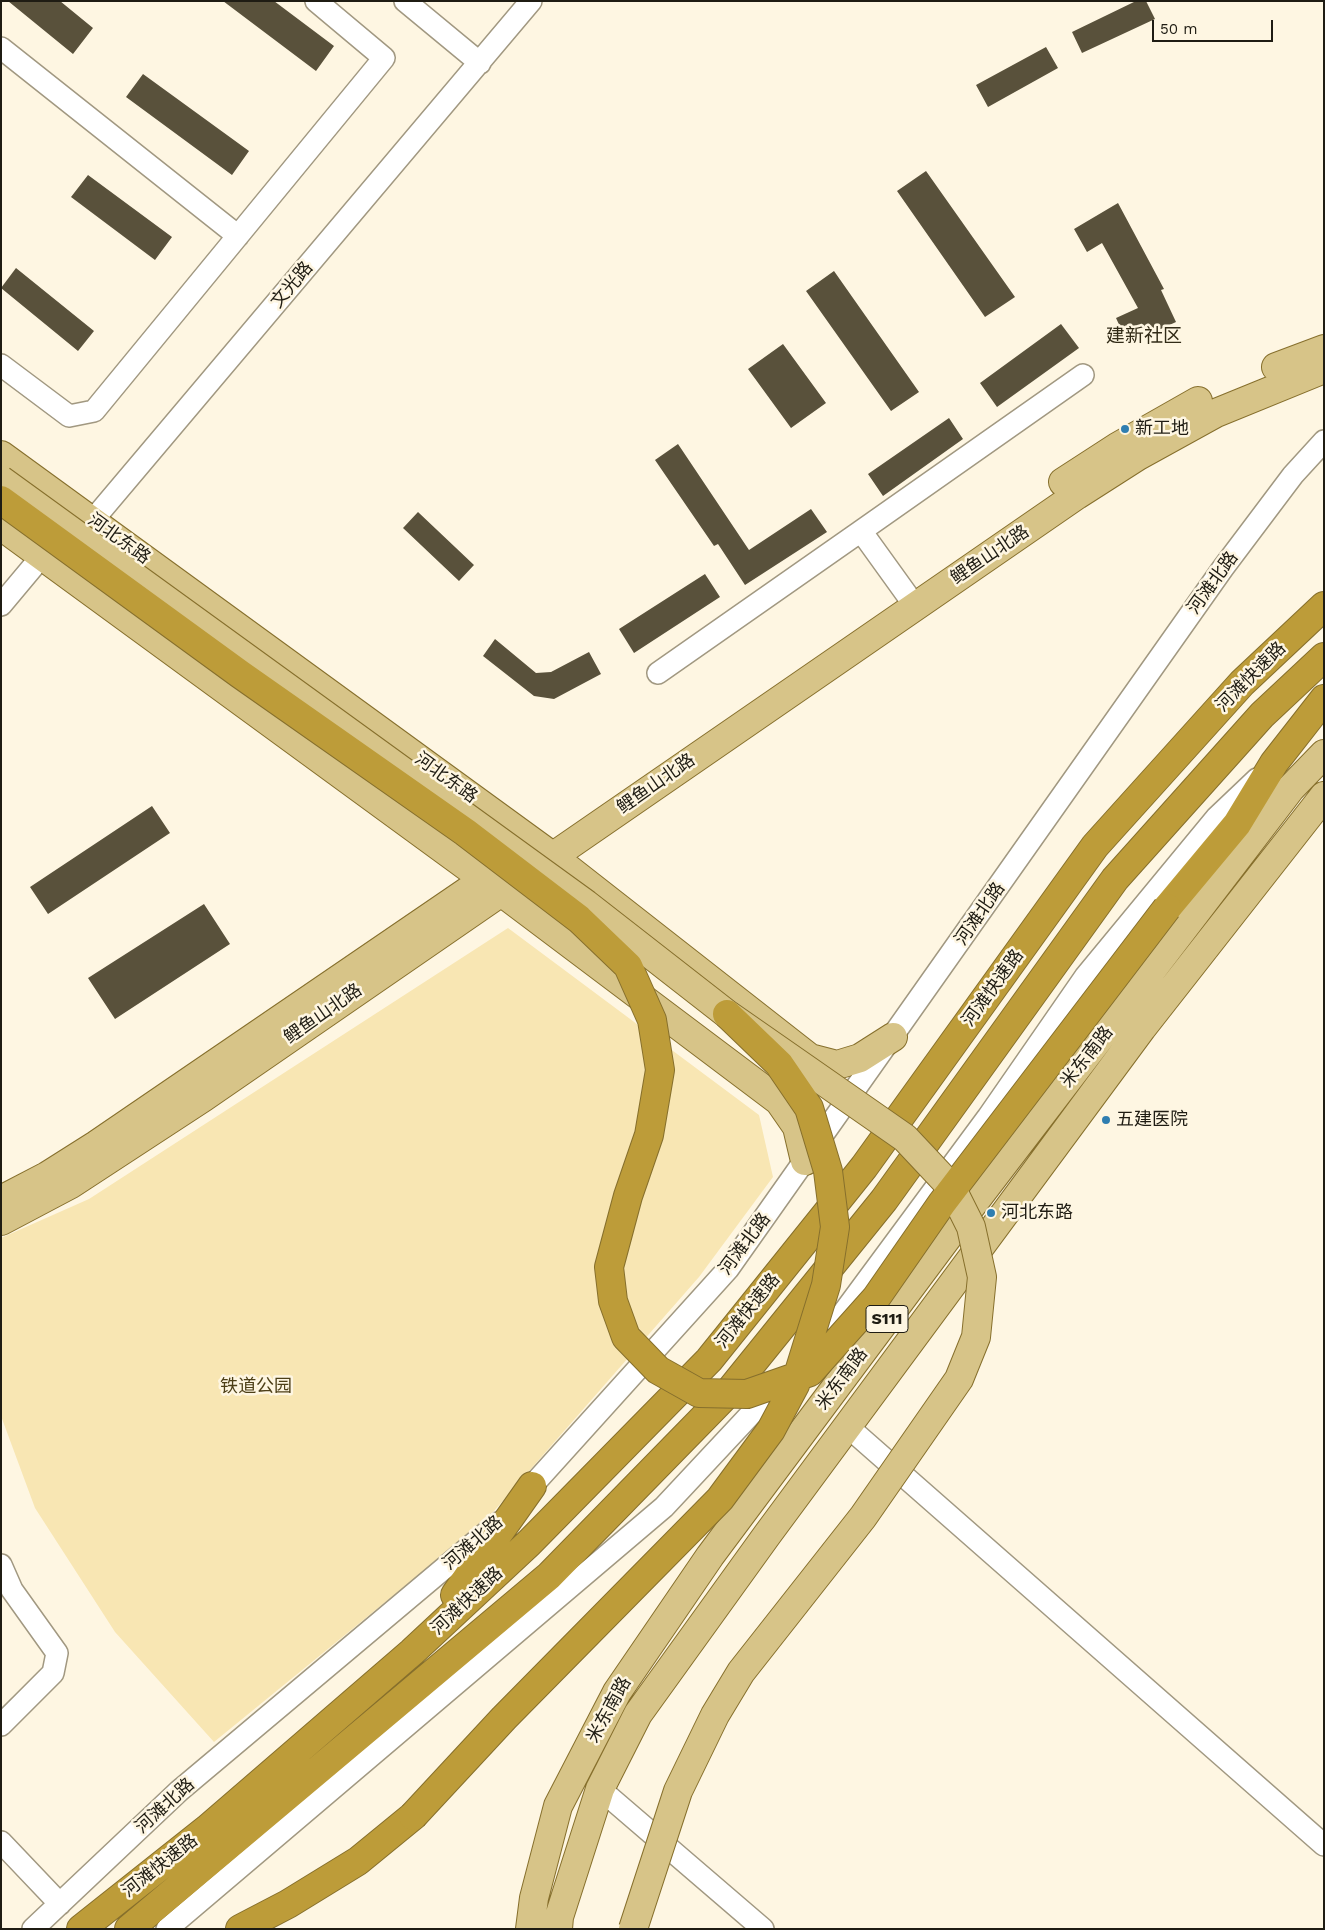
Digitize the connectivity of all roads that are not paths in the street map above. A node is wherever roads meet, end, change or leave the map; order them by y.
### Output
1 (316, 1) edge
2 (405, 1) edge
3 (531, 1) edge
4 (1, 48) edge
5 (480, 63) junction
6 (238, 236) junction
7 (1324, 349) edge
8 (1, 365) edge
9 (1324, 369) edge
10 (1083, 375) dead end
11 (1324, 441) edge
12 (1, 455) edge
13 (1, 480) edge
14 (1, 500) edge
15 (93, 520) junction
16 (1, 526) edge
17 (861, 531) junction
18 (42, 556) junction
19 (910, 598) junction
20 (1, 605) edge
21 (1324, 606) edge
22 (1324, 657) edge
23 (658, 673) dead end
24 (1324, 699) edge
25 (1324, 754) edge
26 (1274, 763) junction
27 (1324, 796) edge
28 (544, 850) junction
29 (492, 886) junction
30 (734, 1009) junction
31 (893, 1037) junction
32 (707, 1046) junction
33 (805, 1161) junction
34 (1, 1200) edge
35 (1, 1221) edge
36 (838, 1320) junction
37 (868, 1343) junction
38 (895, 1362) junction
39 (848, 1426) junction
40 (532, 1486) junction
41 (1, 1566) edge
42 (412, 1652) junction
43 (1, 1724) edge
44 (600, 1789) junction
45 (1, 1842) edge
46 (1324, 1845) edge
47 (60, 1904) junction
48 (34, 1929) edge
49 (81, 1929) edge
50 (129, 1929) edge
51 (167, 1929) edge
52 (240, 1929) edge
53 (530, 1929) edge
54 (558, 1929) edge
55 (633, 1929) edge
56 (763, 1929) edge

1 - 6 street
2 - 5 street
3 - 5 street, 文光路
4 - 6 street
5 - 15 street, 文光路
6 - 8 street
7 - 19 main road, 鲤鱼山北路
9 - 19 main road, 鲤鱼山北路
10 - 17 street
11 - 31 street, 河滩北路
12 - 15 main road, 河北东路
13 - 30 main road, bridge
14 - 26 highway, bridge
15 - 18 street, 文光路
15 - 28 main road, 河北东路
16 - 18 main road
17 - 19 street
17 - 23 street
18 - 20 street, 文光路
18 - 29 main road
19 - 28 main road, 鲤鱼山北路
21 - 42 highway, 河滩快速路
22 - 50 highway, 河滩快速路
24 - 26 highway
25 - 37 main road, 米东南路 / S111
26 - 36 street
27 - 38 main road, 米东南路 / S111
28 - 29 main road, 鲤鱼山北路
28 - 30 main road, 河北东路
29 - 32 main road
29 - 34 main road, 鲤鱼山北路
29 - 35 main road, 鲤鱼山北路
30 - 31 main road, 河北东路
30 - 32 main road
30 - 52 highway, bridge
30 - 55 main road, bridge
31 - 33 street, 河滩北路
32 - 33 main road
33 - 40 street, 河滩北路
36 - 37 street
36 - 51 street
37 - 38 street
37 - 53 main road, 米东南路 / S111
38 - 39 main road, 米东南路 / S111
39 - 44 main road, 米东南路 / S111
39 - 46 street
40 - 42 highway
40 - 47 street, 河滩北路
41 - 43 street
42 - 49 highway, 河滩快速路
44 - 54 main road, 米东南路 / S111
44 - 56 street
45 - 47 street
47 - 48 street, 河滩北路

